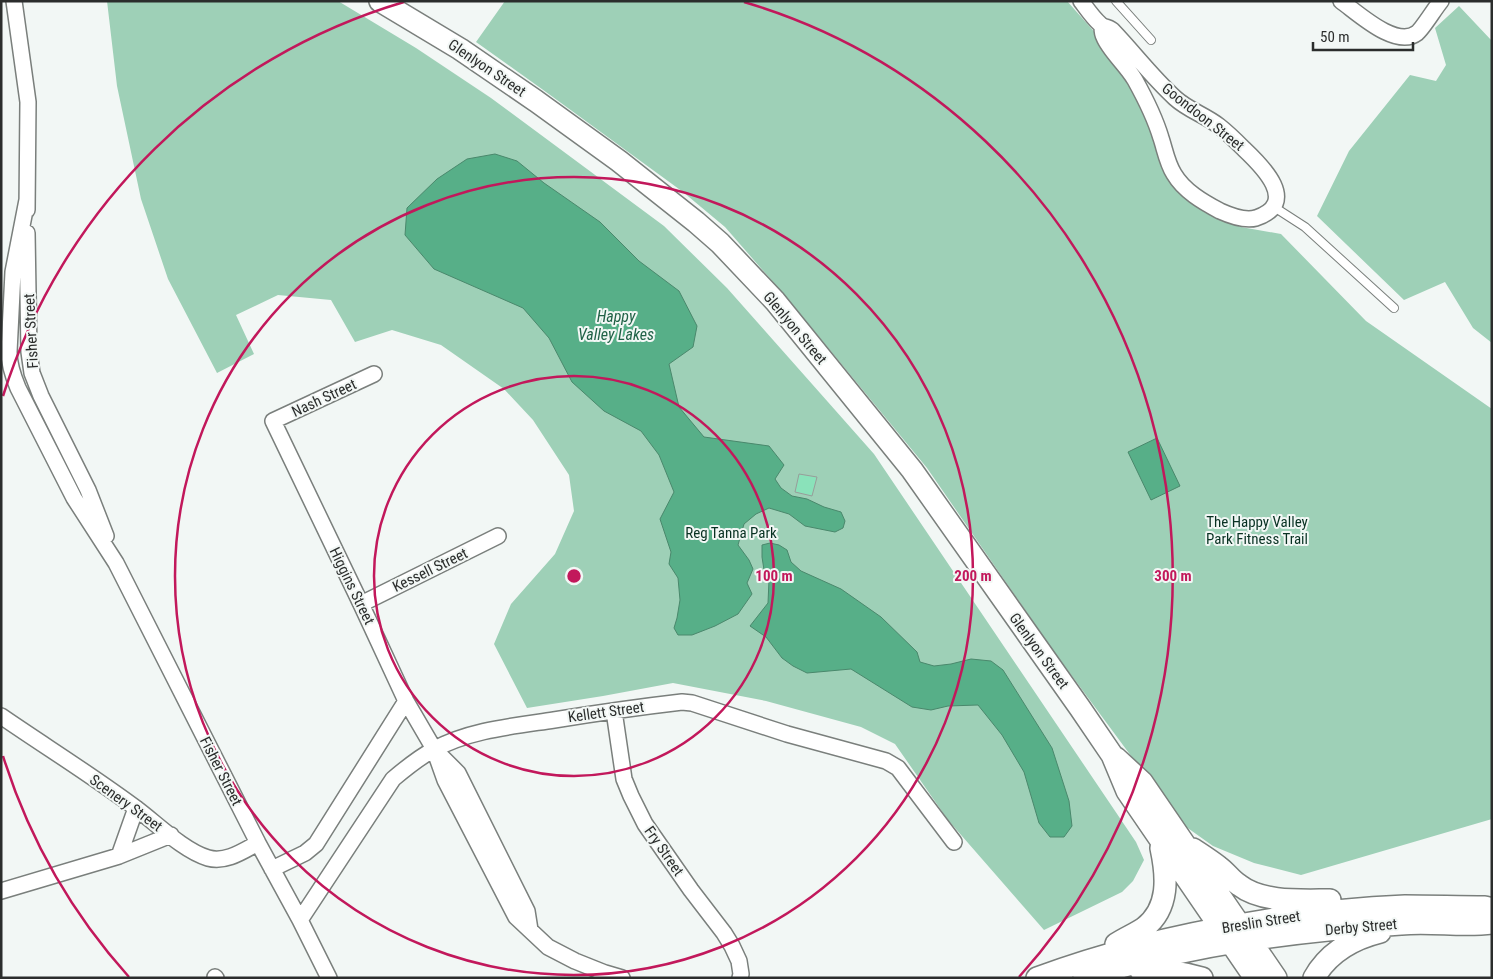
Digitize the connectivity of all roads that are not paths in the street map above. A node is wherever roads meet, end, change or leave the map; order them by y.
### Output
1 (14, 1) edge
2 (380, 1) edge
3 (1081, 1) edge
4 (1116, 1) edge
5 (1341, 1) edge
6 (1441, 1) edge
7 (1102, 26) junction
8 (1151, 40) dead end
9 (27, 200) junction
10 (1274, 207) junction
11 (7, 268) edge
12 (1394, 308) dead end
13 (374, 374) dead end
14 (273, 421) joint
15 (498, 536) dead end
16 (116, 563) junction
17 (361, 604) junction
18 (406, 701) junction
19 (614, 711) junction
20 (1, 716) edge
21 (434, 750) junction
22 (1112, 755) junction
23 (136, 808) junction
24 (171, 835) junction
25 (1160, 840) junction
26 (1183, 841) junction
27 (954, 842) dead end
28 (258, 843) junction
29 (119, 856) junction
30 (272, 869) junction
31 (1, 891) edge
32 (1406, 906) junction
33 (1492, 909) edge
34 (300, 920) junction
35 (1421, 922) junction
36 (1492, 923) edge
37 (1235, 934) junction
38 (1098, 965) junction
39 (329, 978) edge
40 (622, 978) edge
41 (740, 978) edge
42 (1037, 978) edge
43 (1084, 978) edge
44 (1202, 978) edge
45 (1255, 978) edge
46 (1276, 978) edge
47 (1314, 978) edge

1 - 9 street, Fisher Street
2 - 22 main road, Glenlyon Street
3 - 7 street, Goondoon Street
4 - 8 lane
5 - 6 street
7 - 10 street, Goondoon Street
7 - 10 street, Goondoon Street
9 - 11 street, Fisher Street
9 - 16 street, Fisher Street
10 - 12 lane
11 - 16 street, Fisher Street
13 - 14 street, Nash Street
14 - 17 street, Higgins Street
15 - 17 street, Kessell Street
16 - 28 street, Fisher Street
17 - 18 street, Higgins Street
18 - 21 street, Higgins Street
18 - 30 street
19 - 21 street, Kellett Street
19 - 27 street, Kellett Street
19 - 41 street, Fry Street
20 - 23 street, Scenery Street
21 - 34 street, Kellett Street
21 - 40 street, Higgins Street
22 - 25 main road, Glenlyon Street
22 - 26 main road, Glenlyon Street
23 - 24 street, Scenery Street
23 - 29 street
24 - 28 street, Scenery Street
24 - 29 street
25 - 37 main road, Glenlyon Street
25 - 38 main road
26 - 32 main road
26 - 37 main road, Glenlyon Street
28 - 30 street, Fisher Street
29 - 31 street
30 - 34 street, Fisher Street
32 - 33 main road, Breslin Street
32 - 37 main road, Breslin Street
34 - 39 street, Fisher Street
35 - 36 main road, Derby Street
35 - 37 main road, Derby Street
35 - 47 main road
37 - 38 main road, Breslin Street
37 - 45 main road, Glenlyon Street
37 - 46 main road, Glenlyon Street
38 - 42 main road, Breslin Street
38 - 43 main road, Breslin Street
38 - 44 main road

